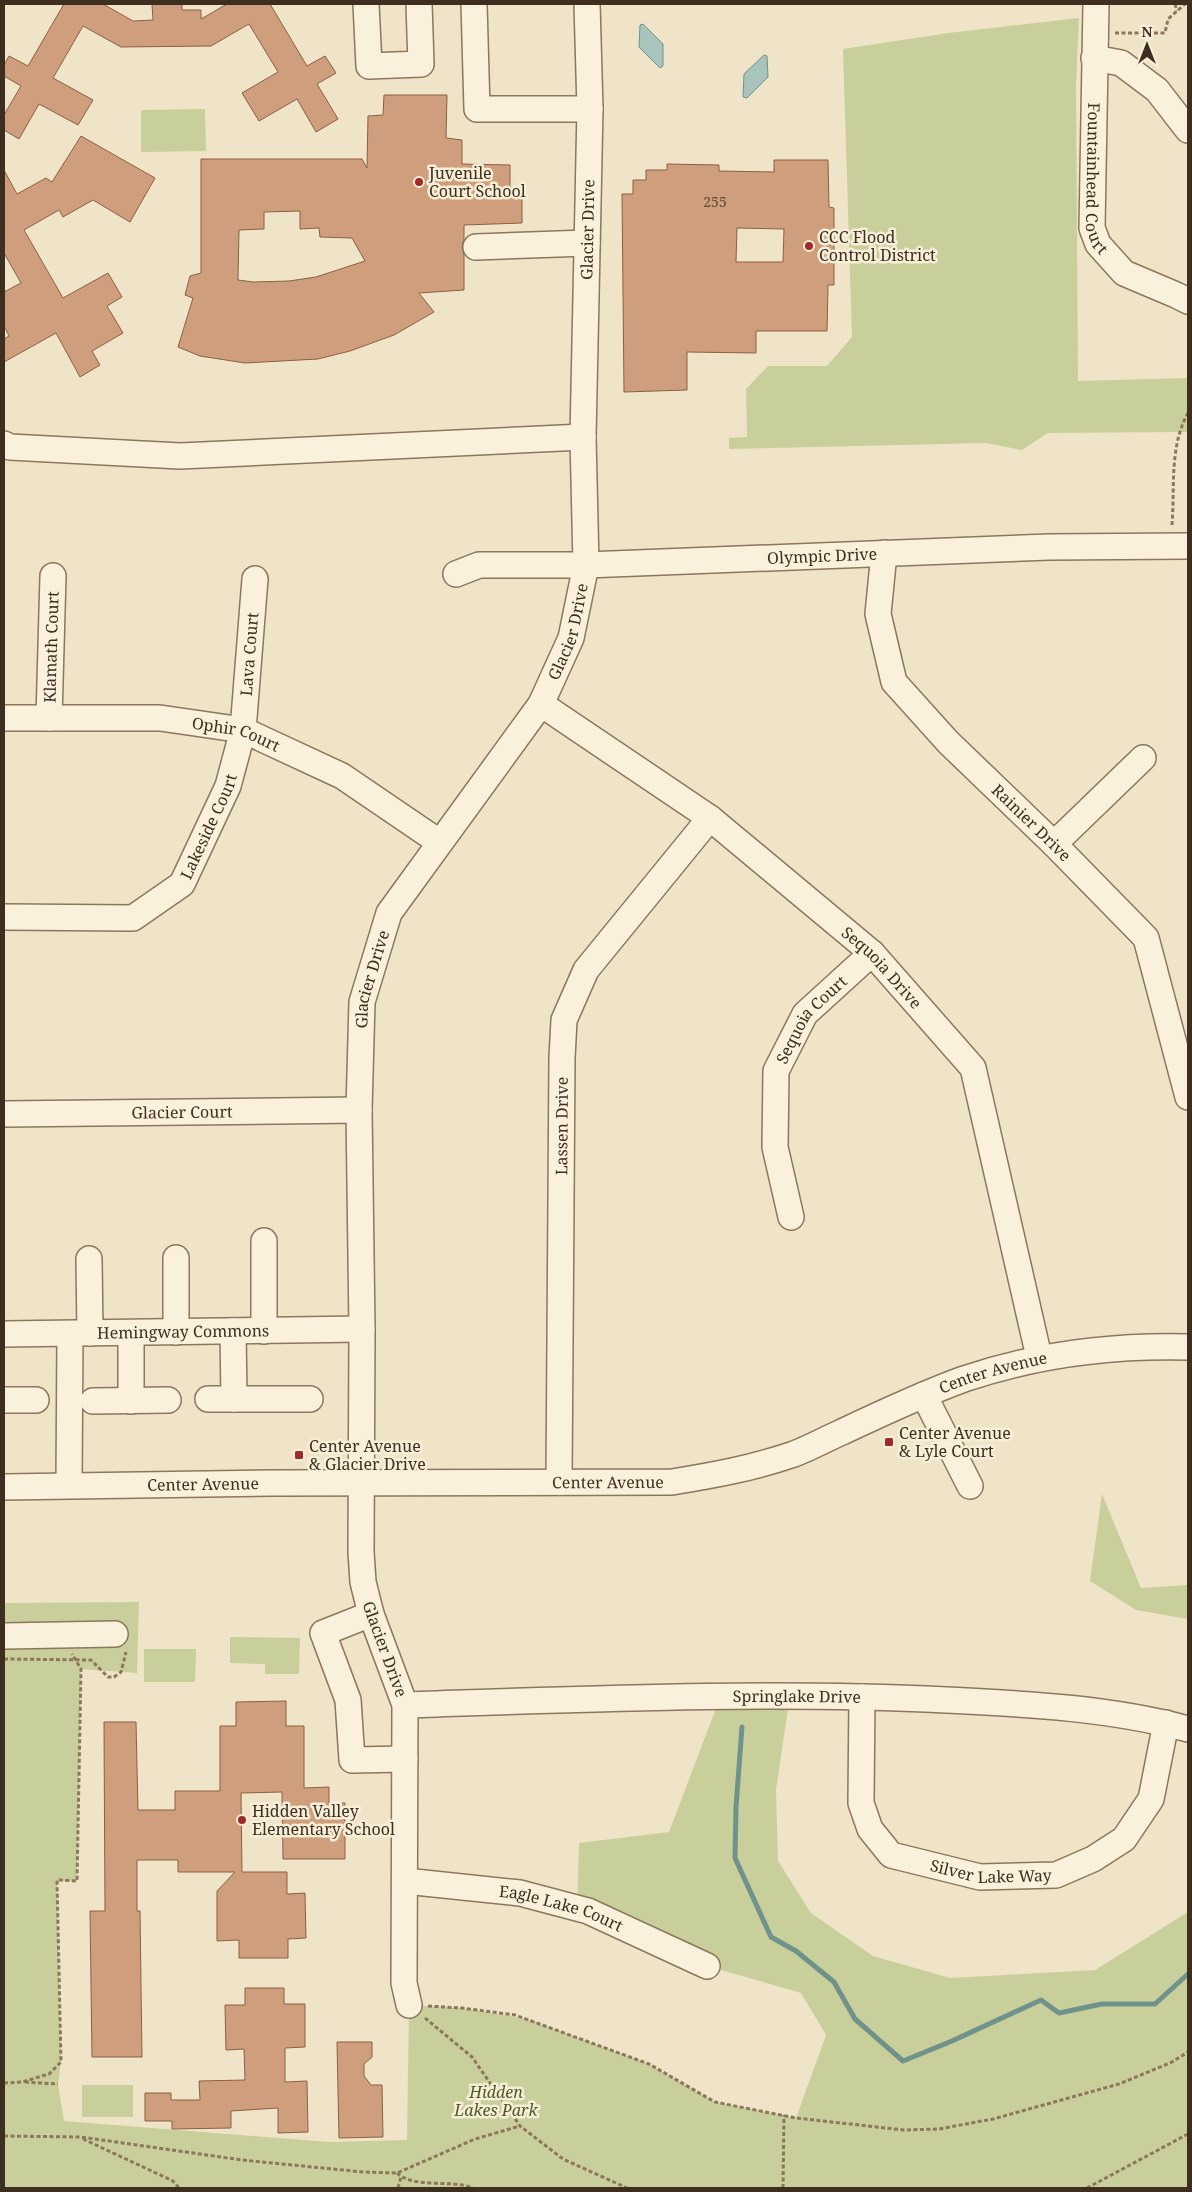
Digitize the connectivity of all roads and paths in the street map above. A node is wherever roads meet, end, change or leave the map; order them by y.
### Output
1 (366, 4) edge
2 (419, 4) edge
3 (474, 4) edge
4 (587, 4) edge
5 (1096, 4) edge
6 (1175, 4) edge
7 (1185, 4) edge
8 (1177, 11) junction
9 (1095, 34) junction
10 (1094, 58) junction
11 (590, 109) junction
12 (1186, 122) edge
13 (587, 243) junction
14 (476, 247) dead end
15 (1188, 301) edge
16 (1188, 413) edge
17 (583, 437) junction
18 (4, 444) edge
19 (1179, 546) edge
20 (884, 554) junction
21 (586, 565) junction
22 (456, 574) dead end
23 (53, 576) dead end
24 (255, 579) dead end
25 (541, 704) junction
26 (4, 718) edge
27 (49, 718) junction
28 (243, 730) junction
29 (1143, 758) dead end
30 (710, 818) junction
31 (439, 842) junction
32 (1054, 844) junction
33 (4, 917) edge
34 (872, 953) junction
35 (1188, 1097) edge
36 (359, 1110) junction
37 (4, 1114) edge
38 (791, 1217) dead end
39 (264, 1241) dead end
40 (176, 1258) dead end
41 (89, 1259) dead end
42 (362, 1329) junction
43 (233, 1331) junction
44 (264, 1331) junction
45 (176, 1332) junction
46 (131, 1333) junction
47 (4, 1334) edge
48 (80, 1334) junction
49 (1188, 1346) edge
50 (1039, 1358) junction
51 (924, 1395) junction
52 (310, 1399) dead end
53 (4, 1400) edge
54 (36, 1400) dead end
55 (168, 1400) dead end
56 (208, 1400) dead end
57 (234, 1400) junction
58 (93, 1401) dead end
59 (131, 1401) junction
60 (559, 1482) junction
61 (361, 1483) junction
62 (69, 1485) junction
63 (970, 1486) dead end
64 (4, 1487) edge
65 (371, 1614) junction
66 (64, 1635) junction
67 (4, 1636) edge
68 (122, 1638) joint
69 (4, 1659) edge
70 (74, 1660) junction
71 (862, 1697) junction
72 (406, 1705) junction
73 (1177, 1726) edge
74 (405, 1759) junction
75 (405, 1881) junction
76 (707, 1966) dead end
77 (409, 2005) junction
78 (1188, 2052) edge
79 (4, 2082) edge
80 (22, 2082) junction
81 (58, 2084) dead end
82 (784, 2116) junction
83 (520, 2126) junction
84 (1188, 2134) edge
85 (4, 2136) edge
86 (81, 2137) junction
87 (397, 2173) junction
88 (401, 2178) junction
89 (179, 2188) edge
90 (398, 2188) edge
91 (473, 2188) edge
92 (627, 2188) edge
93 (782, 2188) edge
94 (1087, 2188) edge

1 - 2 street
3 - 11 street
4 - 11 street, Glacier Drive
5 - 9 street, Fountainhead Court
6 - 8 path
7 - 8 path
8 - 9 path
9 - 10 street, Fountainhead Court
10 - 12 street
10 - 15 street, Fountainhead Court
11 - 13 street, Glacier Drive
13 - 14 street
13 - 17 street, Glacier Drive
16 - 19 path
17 - 18 street
17 - 21 street, Glacier Drive
19 - 20 street, Olympic Drive
20 - 21 street, Olympic Drive
20 - 32 street, Rainier Drive
21 - 22 street, Olympic Drive
21 - 25 street, Glacier Drive
23 - 27 street, Klamath Court
24 - 28 street, Lava Court
25 - 30 street, Sequoia Drive
25 - 31 street, Glacier Drive
26 - 27 street, Ophir Court
27 - 28 street, Ophir Court
28 - 31 street, Ophir Court
28 - 33 street, Lakeside Court
29 - 32 street
30 - 34 street, Sequoia Drive
30 - 60 street, Lassen Drive
31 - 36 street, Glacier Drive
32 - 35 street, Rainier Drive
34 - 38 street, Sequoia Court
34 - 50 street, Sequoia Drive
36 - 37 street, Glacier Court
36 - 42 street, Glacier Drive
39 - 44 street
40 - 45 street
41 - 48 street
42 - 44 street, Hemingway Commons
42 - 61 street, Glacier Drive
43 - 44 street, Hemingway Commons
43 - 45 street, Hemingway Commons
43 - 57 street
45 - 46 street, Hemingway Commons
46 - 48 street, Hemingway Commons
46 - 59 street
47 - 48 street, Hemingway Commons
48 - 62 street
49 - 50 street, Center Avenue
50 - 51 street, Center Avenue
51 - 60 street, Center Avenue
51 - 63 street
52 - 57 street
53 - 54 street
55 - 59 street
56 - 57 street
58 - 59 street
60 - 61 street, Center Avenue
61 - 62 street, Center Avenue
61 - 65 street, Glacier Drive
62 - 64 street, Center Avenue
65 - 72 street, Glacier Drive
65 - 74 street
66 - 67 street
66 - 68 street
66 - 70 path
68 - 70 path
69 - 70 path
70 - 80 path
71 - 72 street, Springlake Drive
71 - 73 street, Springlake Drive
71 - 73 street, Silver Lake Way
72 - 74 street, Glacier Drive
74 - 75 street, Glacier Drive
75 - 76 street, Eagle Lake Court
75 - 77 street, Glacier Drive
77 - 82 path
77 - 83 path
78 - 82 path
79 - 80 path
80 - 81 path
82 - 93 path
83 - 87 path
83 - 92 path
84 - 94 path
85 - 86 path
86 - 87 path
86 - 89 path
87 - 88 path
88 - 90 path
88 - 91 path

